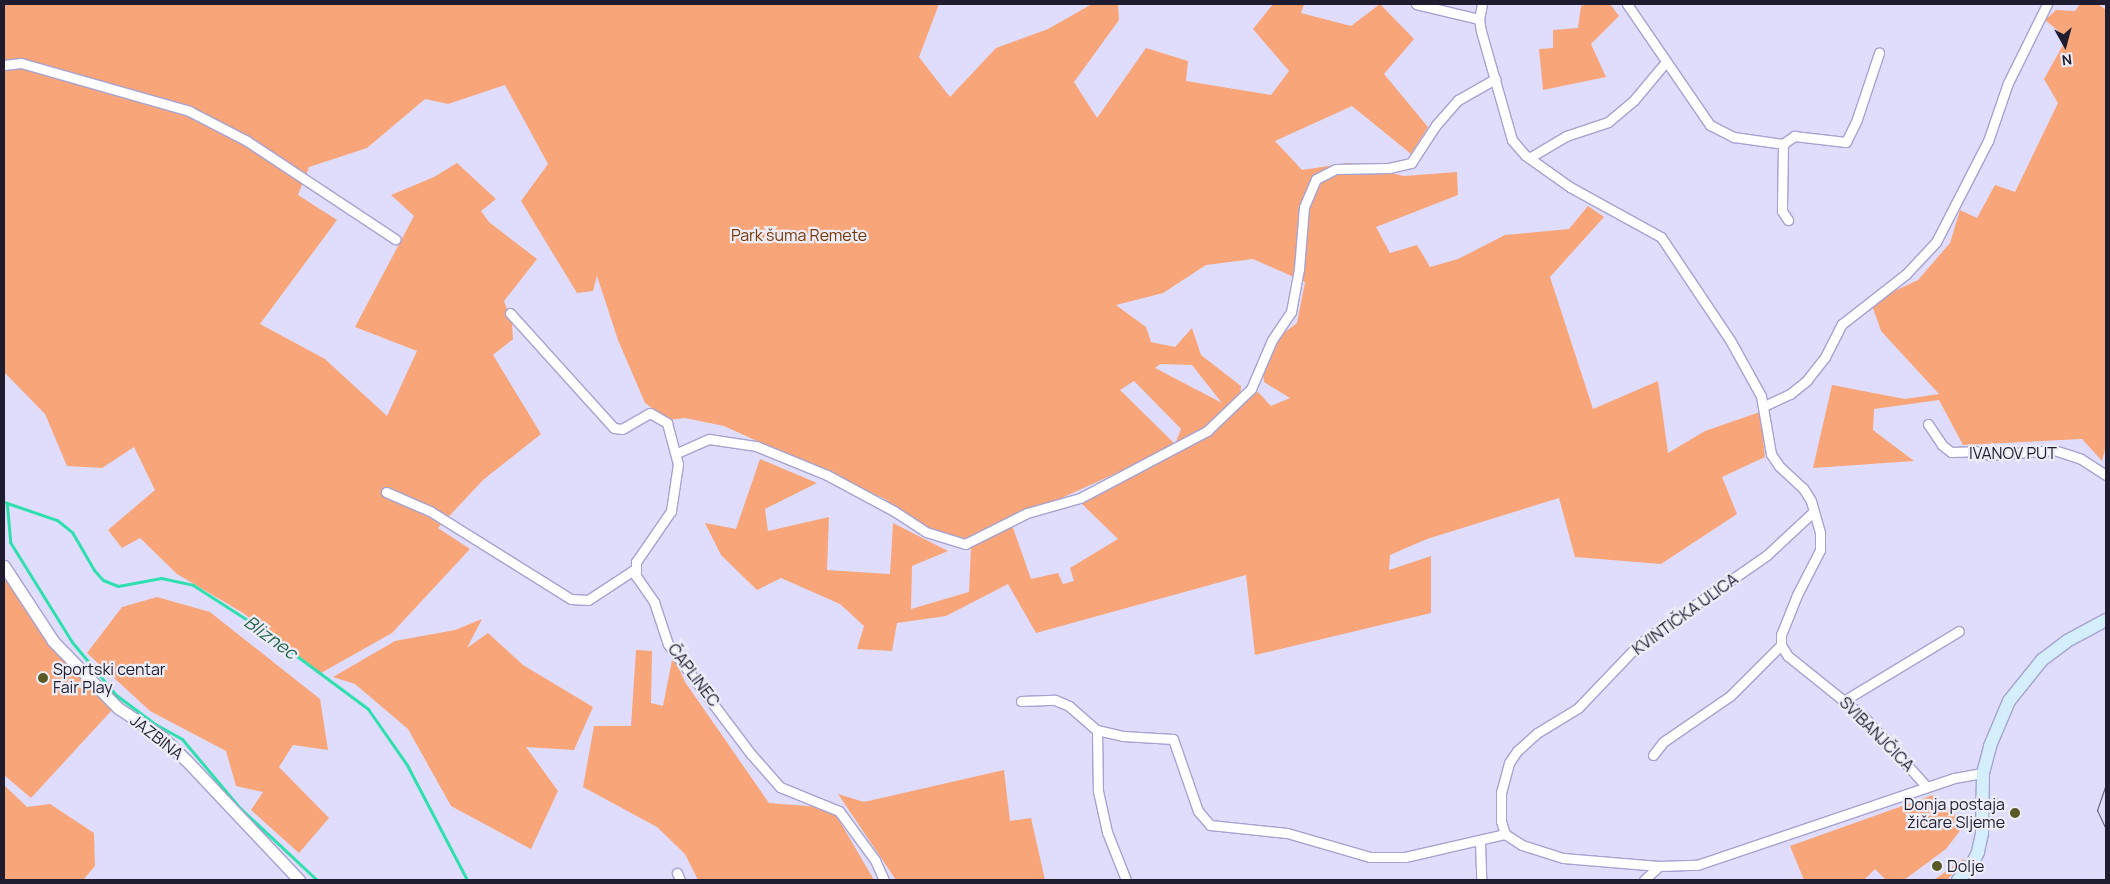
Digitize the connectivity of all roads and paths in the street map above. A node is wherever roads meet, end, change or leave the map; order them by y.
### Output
1 (1416, 4) edge
2 (1482, 4) edge
3 (1627, 4) edge
4 (2046, 4) edge
5 (1479, 19) junction
6 (1879, 53) dead end
7 (1665, 63) junction
8 (4, 65) edge
9 (1495, 79) junction
10 (1783, 144) junction
11 (1529, 158) junction
12 (1788, 220) dead end
13 (395, 239) dead end
14 (510, 313) dead end
15 (1764, 406) junction
16 (1928, 424) dead end
17 (677, 453) junction
18 (2106, 475) edge
19 (386, 492) dead end
20 (1812, 513) junction
21 (4, 566) edge
22 (636, 569) junction
23 (2106, 620) edge
24 (1959, 631) dead end
25 (1781, 645) junction
26 (1844, 700) junction
27 (1020, 701) dead end
28 (1097, 730) junction
29 (1653, 755) dead end
30 (1983, 773) junction
31 (1927, 787) junction
32 (1505, 834) junction
33 (1480, 842) junction
34 (1659, 866) junction
35 (1962, 878) edge
36 (299, 880) edge
37 (884, 880) edge
38 (1126, 880) edge
39 (1481, 880) edge
40 (1644, 880) edge

1 - 5 street
2 - 5 street
3 - 7 street
4 - 15 street
5 - 9 street
6 - 10 street
7 - 10 street
7 - 11 street
8 - 13 street
9 - 11 street
9 - 17 street
10 - 12 street
11 - 15 street
14 - 17 street
15 - 20 street
16 - 18 street, IVANOV PUT
17 - 22 street
19 - 22 street
20 - 25 street
20 - 32 street, KVINTIČKA ULICA
21 - 36 street, JAZBINA
22 - 37 street, ČAPLINEC
23 - 30 main road
24 - 26 street
25 - 26 street, SVIBANJČICA
25 - 29 street
26 - 31 street, SVIBANJČICA
27 - 28 street
28 - 33 street
28 - 38 street
30 - 31 street
30 - 35 main road
31 - 34 street
32 - 33 street
32 - 34 street
33 - 39 street
34 - 40 street

